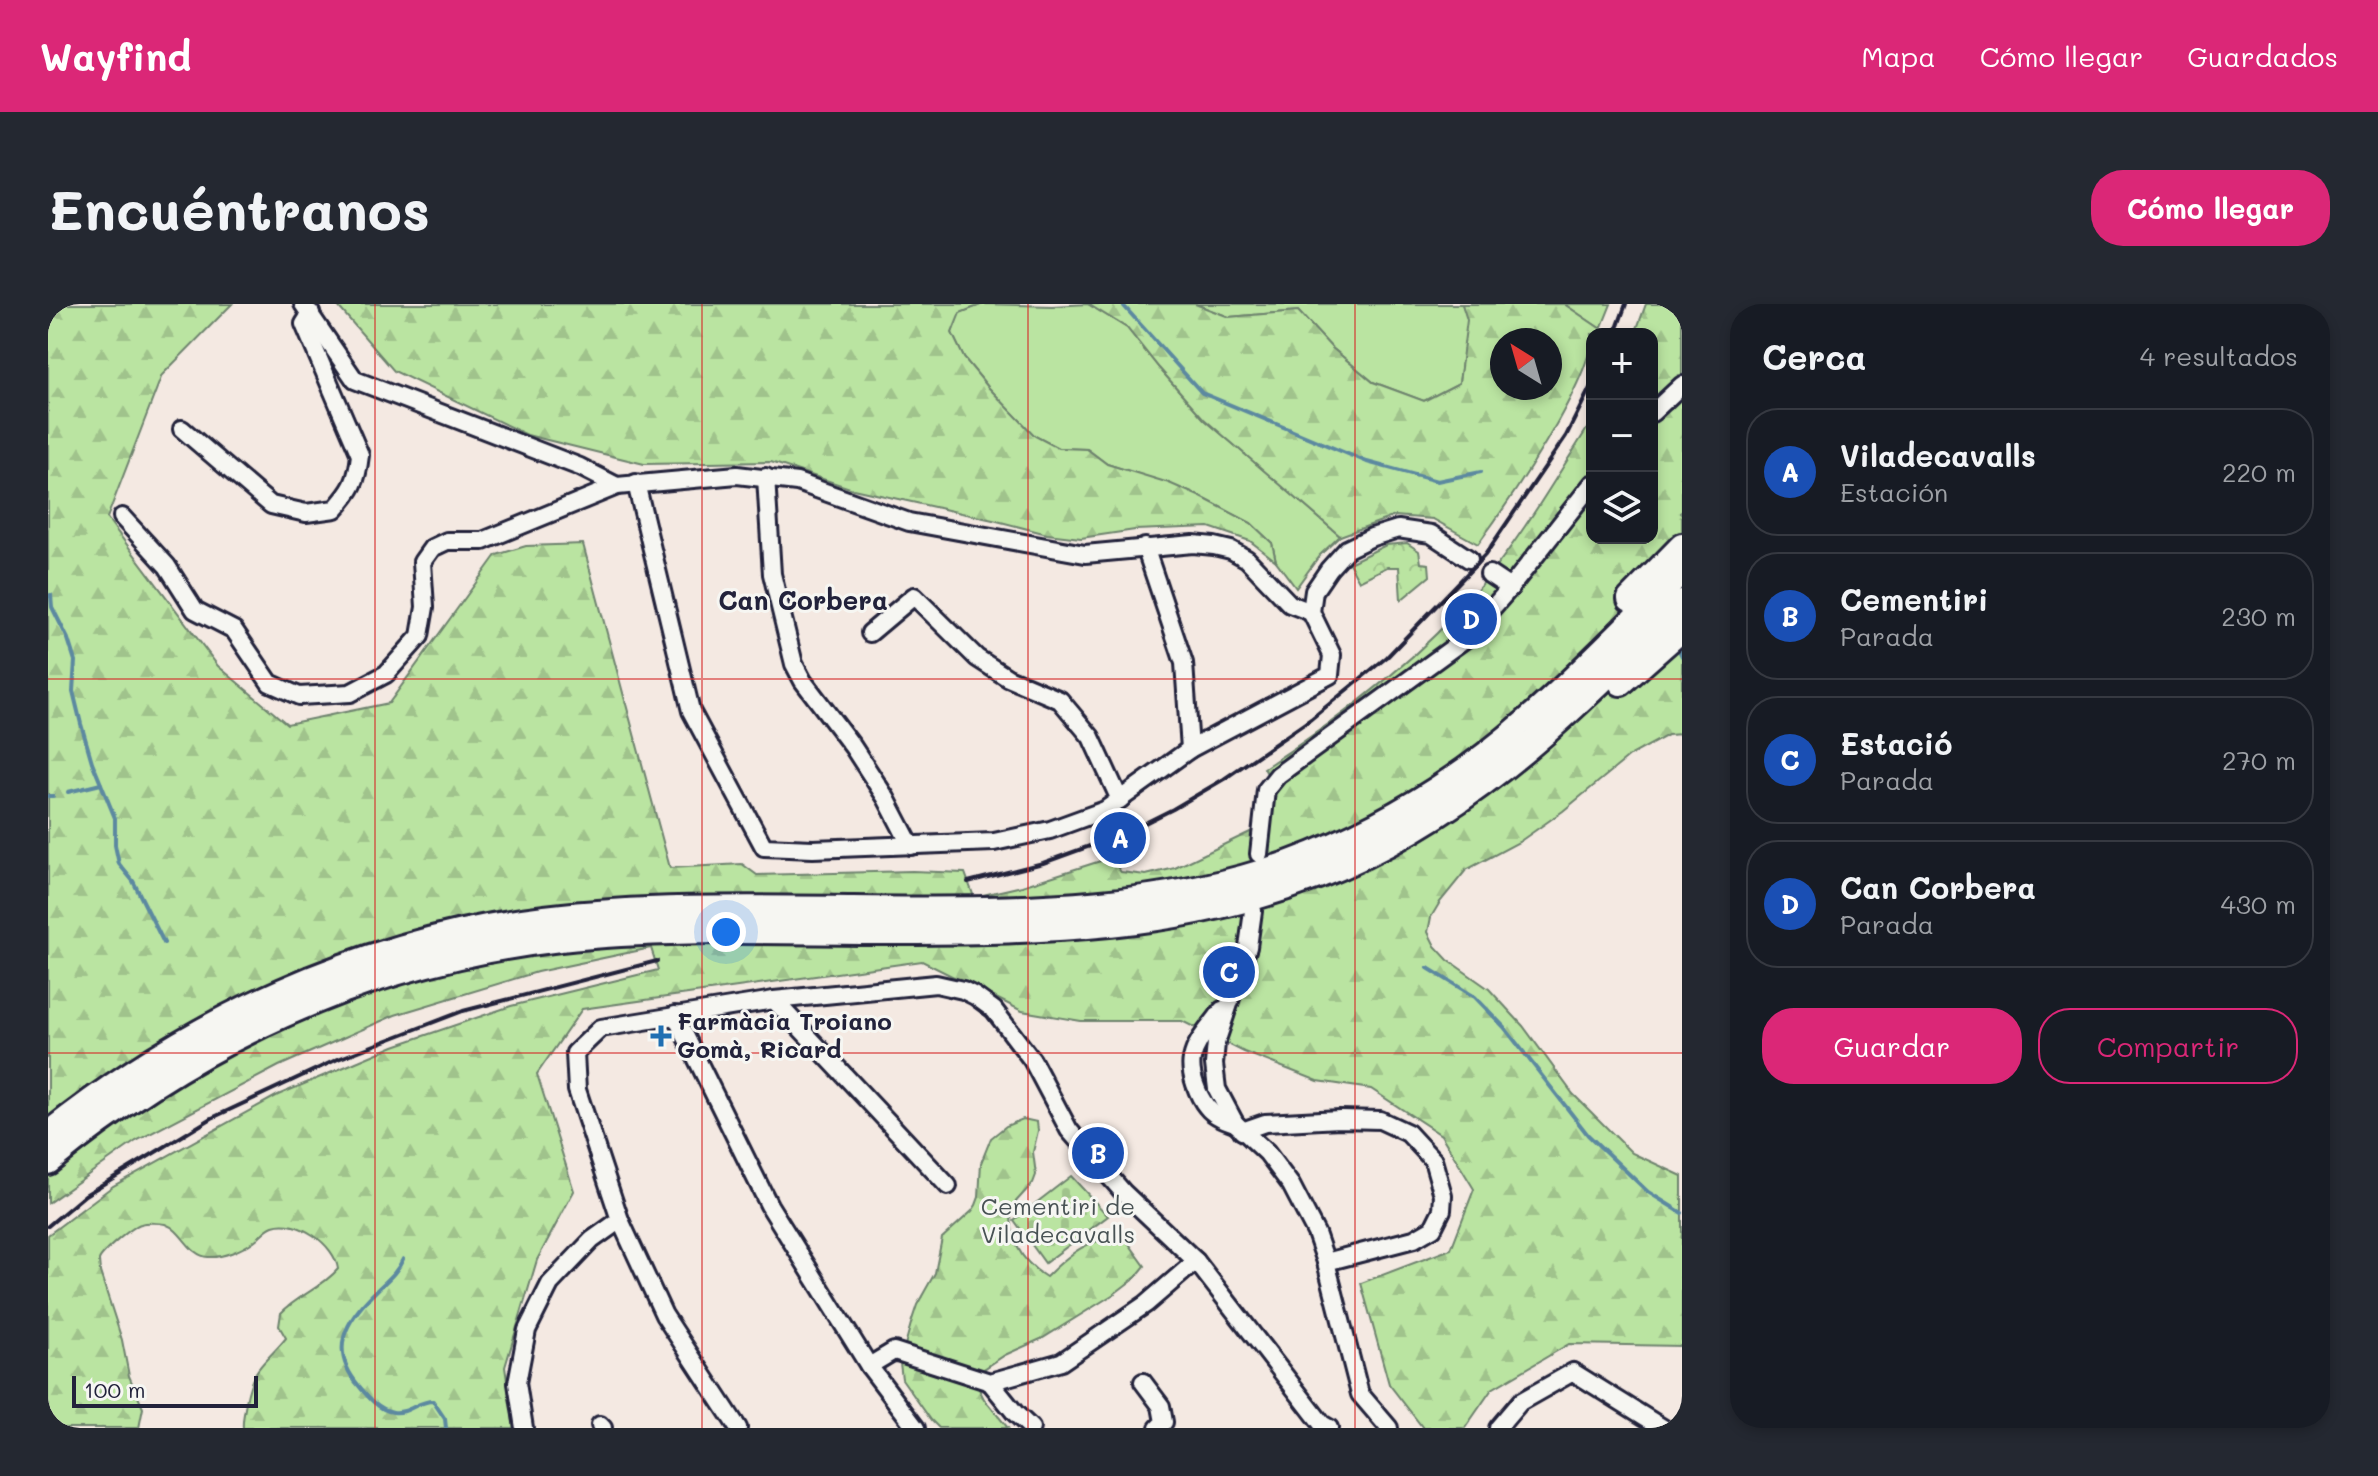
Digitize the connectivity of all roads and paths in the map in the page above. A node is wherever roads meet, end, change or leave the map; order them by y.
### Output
1 (307, 308) edge
2 (1682, 385) edge
3 (1658, 407) edge
4 (182, 429) dead end
5 (766, 477) junction
6 (636, 483) junction
7 (617, 486) junction
8 (1586, 492) edge
9 (122, 517) dead end
10 (1682, 546) edge
11 (1145, 547) junction
12 (1469, 559) dead end
13 (1682, 571) edge
14 (1489, 574) dead end
15 (1510, 588) junction
16 (1682, 602) edge
17 (1311, 612) junction
18 (1682, 629) edge
19 (870, 633) dead end
20 (1190, 749) junction
21 (1120, 800) junction
22 (1458, 803) junction
23 (911, 846) junction
24 (1259, 854) dead end
25 (1210, 885) junction
26 (1253, 911) dead end
27 (774, 1000) junction
28 (675, 1015) junction
29 (1238, 1127) junction
30 (48, 1134) edge
31 (48, 1162) edge
32 (948, 1186) dead end
33 (620, 1220) junction
34 (1196, 1261) junction
35 (1326, 1262) junction
36 (869, 1366) junction
37 (990, 1382) junction
38 (1143, 1382) dead end
39 (524, 1428) edge
40 (738, 1428) edge
41 (916, 1428) edge
42 (1031, 1428) edge
43 (1158, 1428) edge
44 (1329, 1428) edge
45 (1389, 1428) edge
46 (1498, 1428) edge
47 (1663, 1428) edge

1 - 4 street
1 - 7 street
2 - 3 street
5 - 6 street
5 - 11 street
5 - 23 street
6 - 7 street
6 - 23 street
7 - 9 street
8 - 15 street
10 - 25 highway
11 - 17 street
11 - 20 street
12 - 17 street
13 - 25 highway
14 - 15 street
15 - 24 street
16 - 22 highway
17 - 20 street
18 - 22 highway
19 - 21 street
20 - 21 street
21 - 23 street
22 - 31 highway
25 - 30 highway
26 - 29 street
27 - 28 street
27 - 32 street
27 - 34 street
28 - 33 street
28 - 36 street
29 - 35 street
29 - 35 street
33 - 39 street
33 - 40 street
34 - 37 street
34 - 44 street
35 - 45 street
36 - 37 street
36 - 41 street
37 - 42 street
38 - 43 street
46 - 47 street

